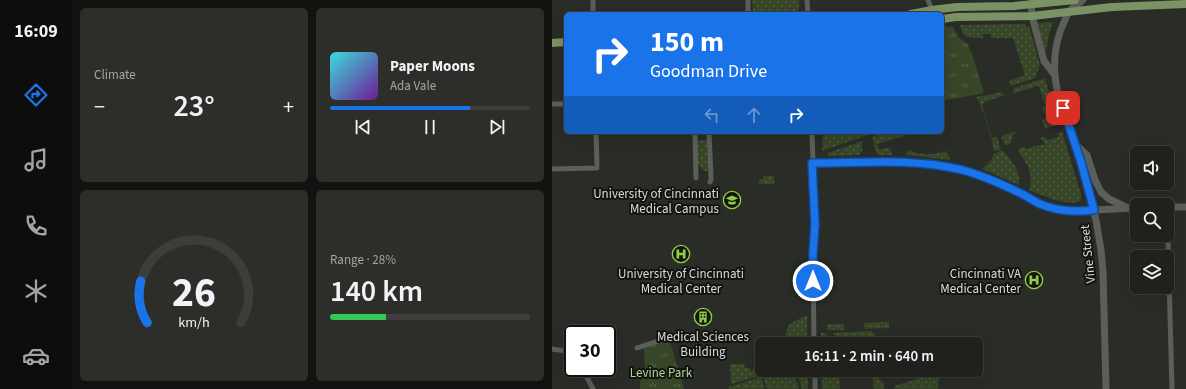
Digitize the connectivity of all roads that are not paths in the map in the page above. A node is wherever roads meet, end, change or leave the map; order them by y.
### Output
1 (593, 0) edge
2 (748, 0) edge
3 (807, 0) edge
4 (928, 0) edge
5 (1067, 0) edge
6 (1084, 0) edge
7 (1146, 2) edge
8 (1031, 3) edge
9 (976, 4) edge
10 (1186, 4) edge
11 (932, 10) junction
12 (593, 12) edge
13 (748, 12) edge
14 (808, 12) edge
15 (922, 12) edge
16 (1069, 12) junction
17 (1032, 16) junction
18 (944, 19) edge
19 (552, 42) edge
20 (564, 42) edge
21 (1054, 74) junction
22 (552, 104) edge
23 (564, 104) edge
24 (596, 134) edge
25 (695, 134) edge
26 (709, 134) edge
27 (812, 134) edge
28 (1075, 144) junction
29 (812, 163) junction
30 (552, 169) edge
31 (696, 178) dead end
32 (710, 182) dead end
33 (1130, 207) edge
34 (1174, 207) edge
35 (1186, 207) edge
36 (1130, 208) edge
37 (1094, 210) junction
38 (1168, 242) edge
39 (814, 337) edge
40 (658, 341) dead end
41 (637, 348) dead end
42 (552, 349) edge
43 (564, 351) edge
44 (587, 377) edge
45 (815, 377) edge
46 (593, 389) edge
47 (815, 389) edge
48 (1106, 389) edge
49 (1172, 389) edge

1 - 12 street
2 - 13 street
3 - 14 street
4 - 11 street
5 - 8 main road
5 - 16 main road
6 - 16 main road
7 - 10 main road
7 - 16 main road
8 - 9 main road
8 - 17 main road, Vine Street
9 - 11 main road
11 - 15 main road
16 - 17 main road
16 - 21 main road, Vine Street
17 - 18 main road
17 - 21 main road, Vine Street
19 - 20 main road
21 - 28 main road, Vine Street
22 - 23 street
24 - 30 street
25 - 31 street
26 - 32 street
27 - 29 street
28 - 33 main road
28 - 37 main road, Vine Street
29 - 37 street
29 - 39 street
34 - 35 main road
36 - 37 main road
37 - 48 main road, Vine Street
38 - 49 street
40 - 41 street
42 - 43 street
44 - 46 street
45 - 47 street

